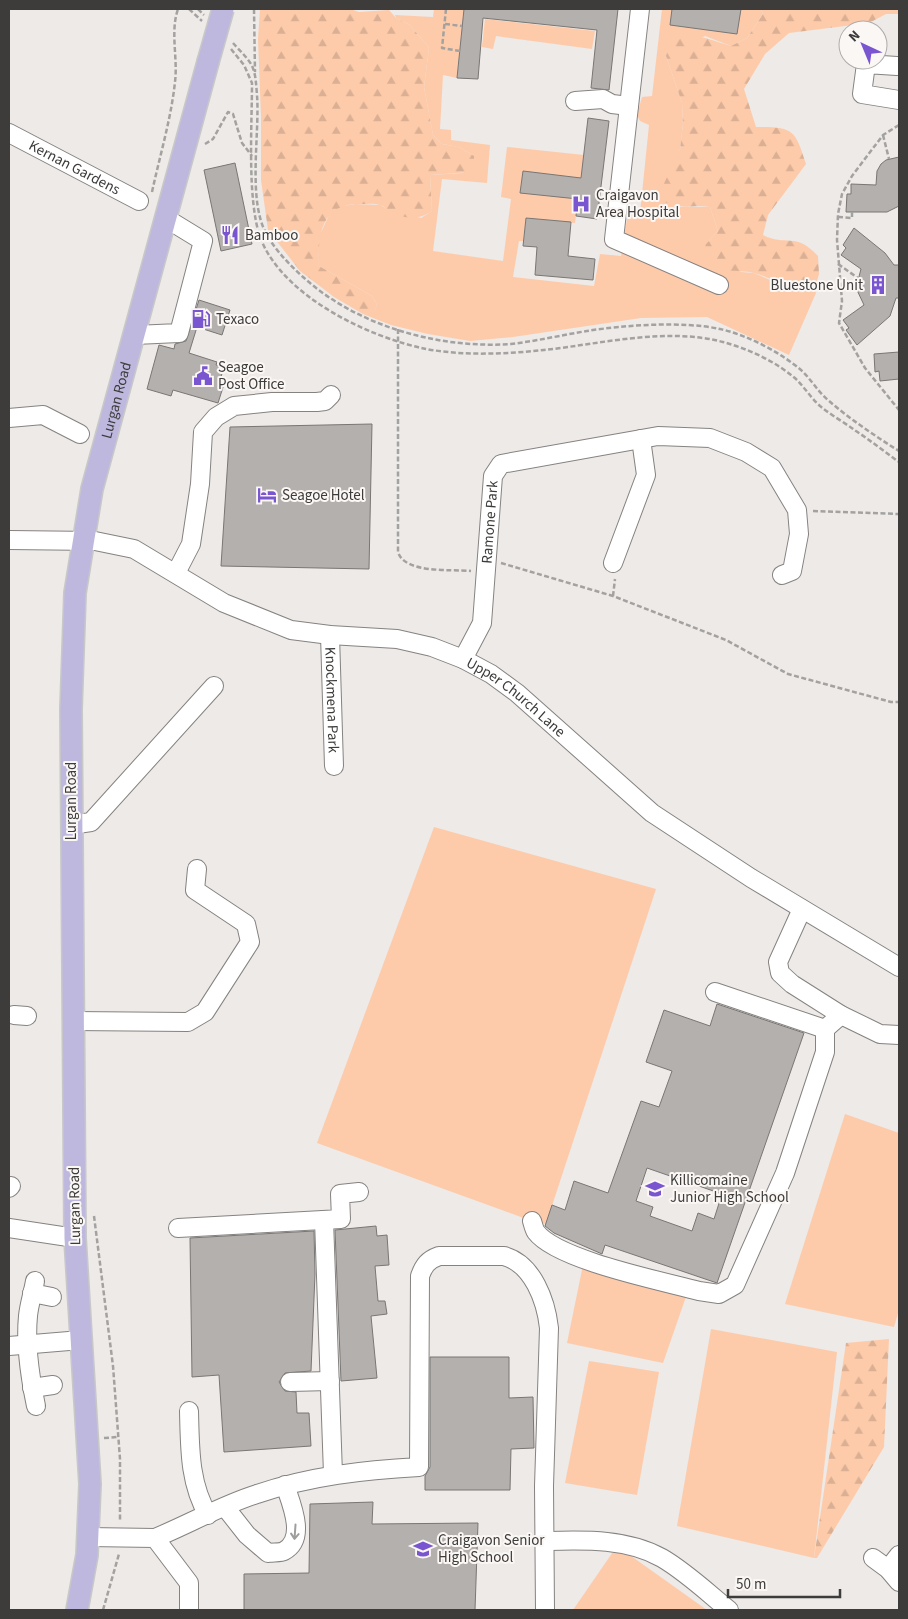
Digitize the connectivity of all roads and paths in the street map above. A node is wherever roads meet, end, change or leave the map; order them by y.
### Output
1 (178, 9) edge
2 (189, 9) edge
3 (198, 9) edge
4 (254, 9) edge
5 (446, 9) edge
6 (640, 9) edge
7 (215, 13) edge
8 (204, 23) dead end
9 (445, 24) junction
10 (462, 26) dead end
11 (232, 42) dead end
12 (225, 44) dead end
13 (460, 51) dead end
14 (897, 66) dead end
15 (255, 76) junction
16 (252, 83) junction
17 (899, 100) edge
18 (580, 102) dead end
19 (621, 105) junction
20 (899, 124) edge
21 (9, 133) edge
22 (883, 135) junction
23 (202, 146) dead end
24 (254, 157) junction
25 (889, 159) dead end
26 (145, 198) joint
27 (852, 212) dead end
28 (838, 217) junction
29 (167, 219) junction
30 (838, 264) junction
31 (858, 278) dead end
32 (719, 284) dead end
33 (398, 329) junction
34 (135, 335) junction
35 (397, 341) junction
36 (331, 395) dead end
37 (899, 410) edge
38 (9, 418) edge
39 (80, 434) dead end
40 (641, 439) junction
41 (899, 451) edge
42 (899, 462) edge
43 (797, 510) junction
44 (899, 514) edge
45 (9, 540) edge
46 (82, 541) junction
47 (613, 563) dead end
48 (487, 565) junction
49 (176, 572) junction
50 (782, 575) dead end
51 (330, 635) junction
52 (463, 659) junction
53 (214, 686) dead end
54 (899, 702) edge
55 (334, 766) dead end
56 (71, 825) junction
57 (197, 869) dead end
58 (802, 909) junction
59 (899, 967) edge
60 (714, 992) dead end
61 (841, 1015) junction
62 (73, 1021) junction
63 (825, 1029) junction
64 (899, 1035) edge
65 (359, 1192) dead end
66 (94, 1210) dead end
67 (324, 1220) junction
68 (532, 1221) dead end
69 (9, 1228) edge
70 (178, 1228) dead end
71 (75, 1238) junction
72 (52, 1297) dead end
73 (81, 1340) junction
74 (28, 1345) junction
75 (9, 1346) edge
76 (330, 1381) junction
77 (290, 1382) dead end
78 (53, 1385) dead end
79 (32, 1388) junction
80 (36, 1406) dead end
81 (189, 1411) dead end
82 (333, 1474) junction
83 (285, 1485) junction
84 (226, 1507) junction
85 (208, 1515) junction
86 (88, 1537) junction
87 (120, 1538) junction
88 (155, 1538) junction
89 (544, 1541) junction
90 (874, 1558) dead end
91 (896, 1571) edge
92 (78, 1610) edge
93 (103, 1610) edge
94 (189, 1610) edge
95 (545, 1610) edge
96 (729, 1610) edge

1 - 26 path
2 - 8 path
3 - 7 path
4 - 15 path
5 - 9 path
6 - 19 street
7 - 29 main road, Lurgan Road, bridge
9 - 10 path
9 - 13 path
11 - 15 path
12 - 16 path
14 - 17 street
15 - 16 path
15 - 24 path
16 - 24 path
18 - 19 street
19 - 32 street
20 - 22 path
21 - 26 street, Kernan Gardens
22 - 25 path
22 - 28 path
23 - 24 path
24 - 33 path
24 - 35 path
27 - 28 path
28 - 30 path
29 - 34 main road, Lurgan Road
29 - 34 street
30 - 31 path
30 - 37 path
33 - 35 path
33 - 41 path
34 - 46 main road, Lurgan Road
35 - 42 path
35 - 48 path
36 - 49 street
38 - 39 street
40 - 43 street, Ramone Park
40 - 47 street
40 - 48 street, Ramone Park
43 - 44 path
43 - 50 street, Ramone Park
45 - 46 street, Upper Church Lane
46 - 49 street, Upper Church Lane
46 - 56 main road, Lurgan Road
48 - 52 street, Ramone Park
48 - 54 path
49 - 51 street, Upper Church Lane
51 - 52 street, Upper Church Lane
51 - 55 street, Knockmena Park
52 - 58 street, Upper Church Lane
53 - 56 street
56 - 62 main road, Lurgan Road
57 - 62 street
58 - 59 street, Upper Church Lane
58 - 61 street
60 - 63 street
61 - 63 street
61 - 64 street
62 - 71 main road, Lurgan Road
63 - 68 street
65 - 67 street
66 - 87 path
67 - 70 street
67 - 76 street
69 - 71 street
71 - 73 main road, Lurgan Road
72 - 74 street
73 - 74 street
73 - 86 main road, Lurgan Road
74 - 75 street
74 - 79 street
76 - 77 street
76 - 82 street
78 - 79 street
79 - 80 street
81 - 85 street
82 - 83 street
82 - 89 street
83 - 84 street
83 -> 84 street
84 - 85 street
85 - 88 street
86 - 87 street
86 - 92 main road, Lurgan Road
87 - 88 street
87 - 93 path
88 - 94 street
89 - 95 street
89 - 96 street
90 - 91 street

